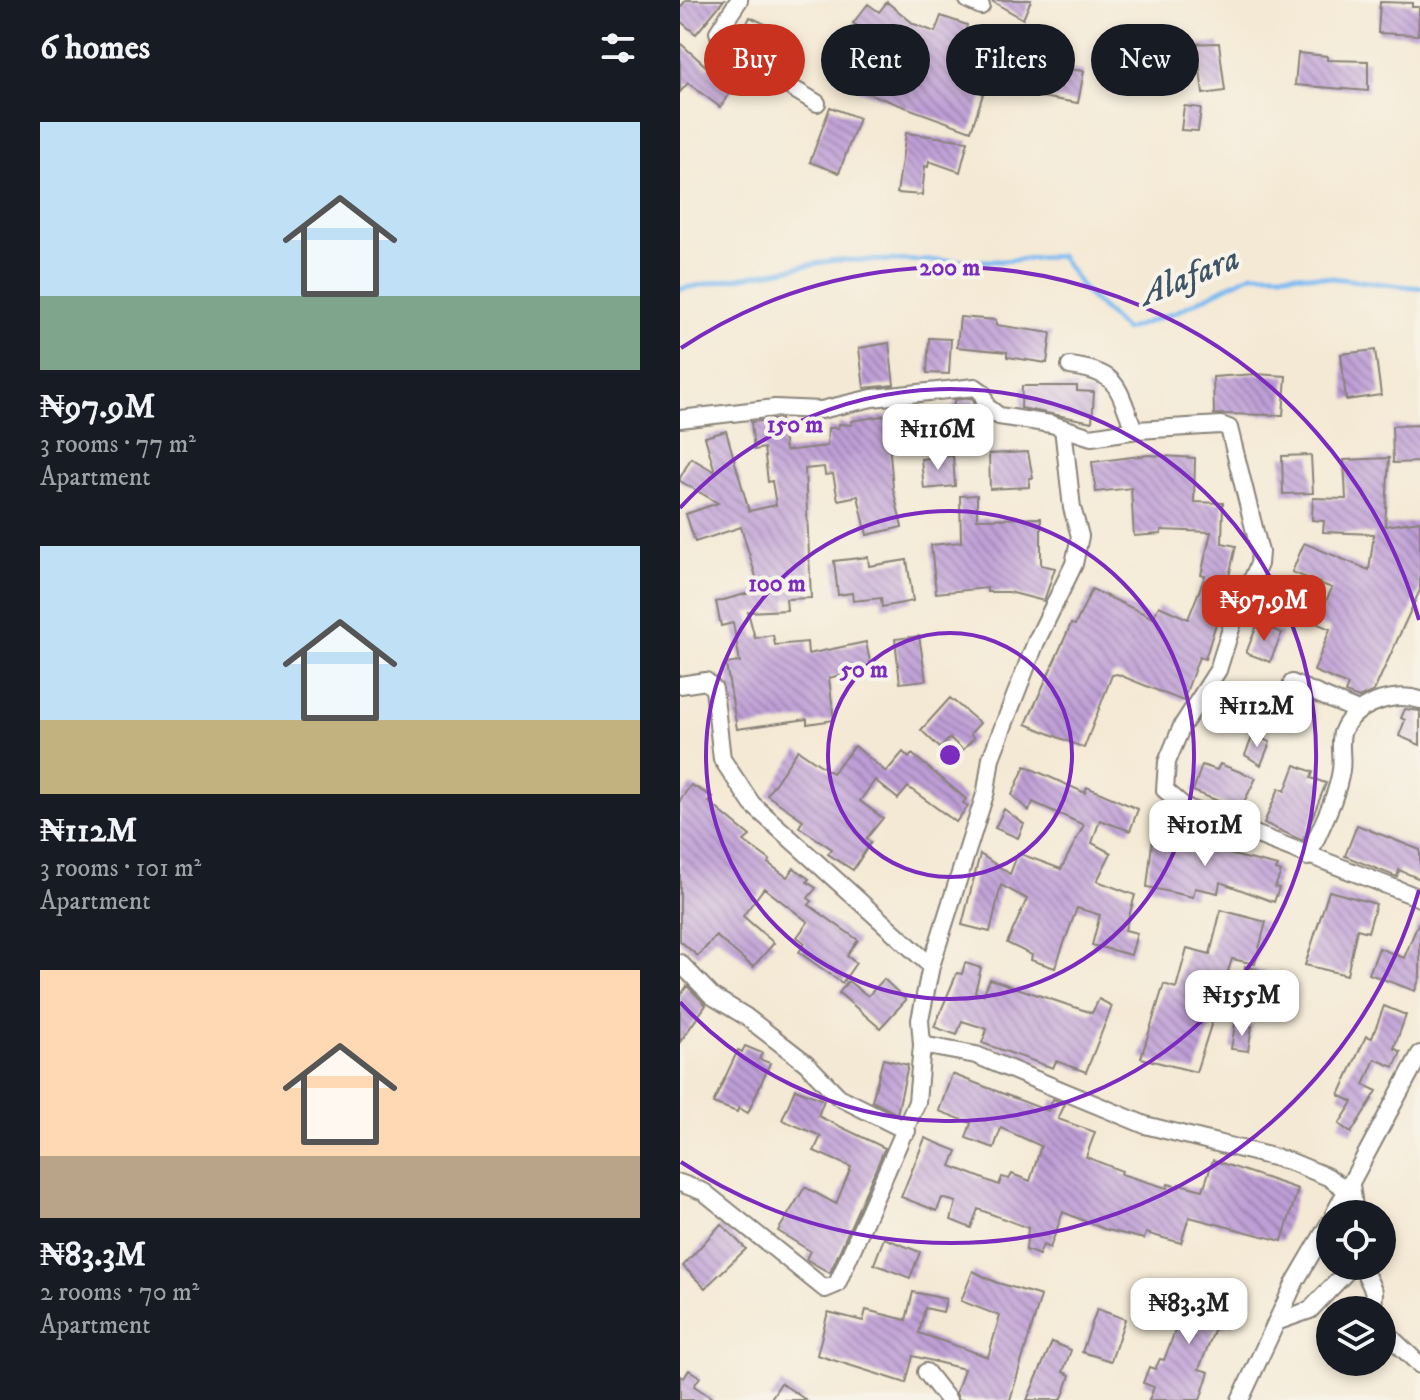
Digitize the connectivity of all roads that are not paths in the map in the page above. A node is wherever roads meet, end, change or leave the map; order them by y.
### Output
1 (739, 0) edge
2 (817, 103) dead end
3 (1070, 366) dead end
4 (680, 419) edge
5 (1063, 428) junction
6 (1137, 430) junction
7 (1292, 683) dead end
8 (680, 685) edge
9 (1420, 700) edge
10 (1358, 711) junction
11 (1308, 857) junction
12 (1420, 898) edge
13 (680, 963) edge
14 (931, 966) junction
15 (922, 1045) junction
16 (1420, 1054) edge
17 (907, 1131) junction
18 (680, 1183) edge
19 (1350, 1188) junction
20 (1343, 1200) edge
21 (1352, 1200) edge
22 (1316, 1248) edge
23 (1339, 1280) edge
24 (1276, 1322) junction
25 (1396, 1342) edge
26 (1420, 1365) edge
27 (926, 1372) dead end
28 (948, 1400) edge
29 (1240, 1400) edge

1 - 2 street
3 - 6 street
4 - 5 street
5 - 6 street
5 - 14 street
6 - 11 street
7 - 10 street
8 - 14 street
9 - 10 street
10 - 11 street
11 - 12 street
13 - 17 street
14 - 15 street
15 - 17 street
15 - 19 street
16 - 19 street
17 - 18 street
19 - 20 street
19 - 21 street
22 - 24 street
23 - 24 street
24 - 29 street
25 - 26 street
27 - 28 street

